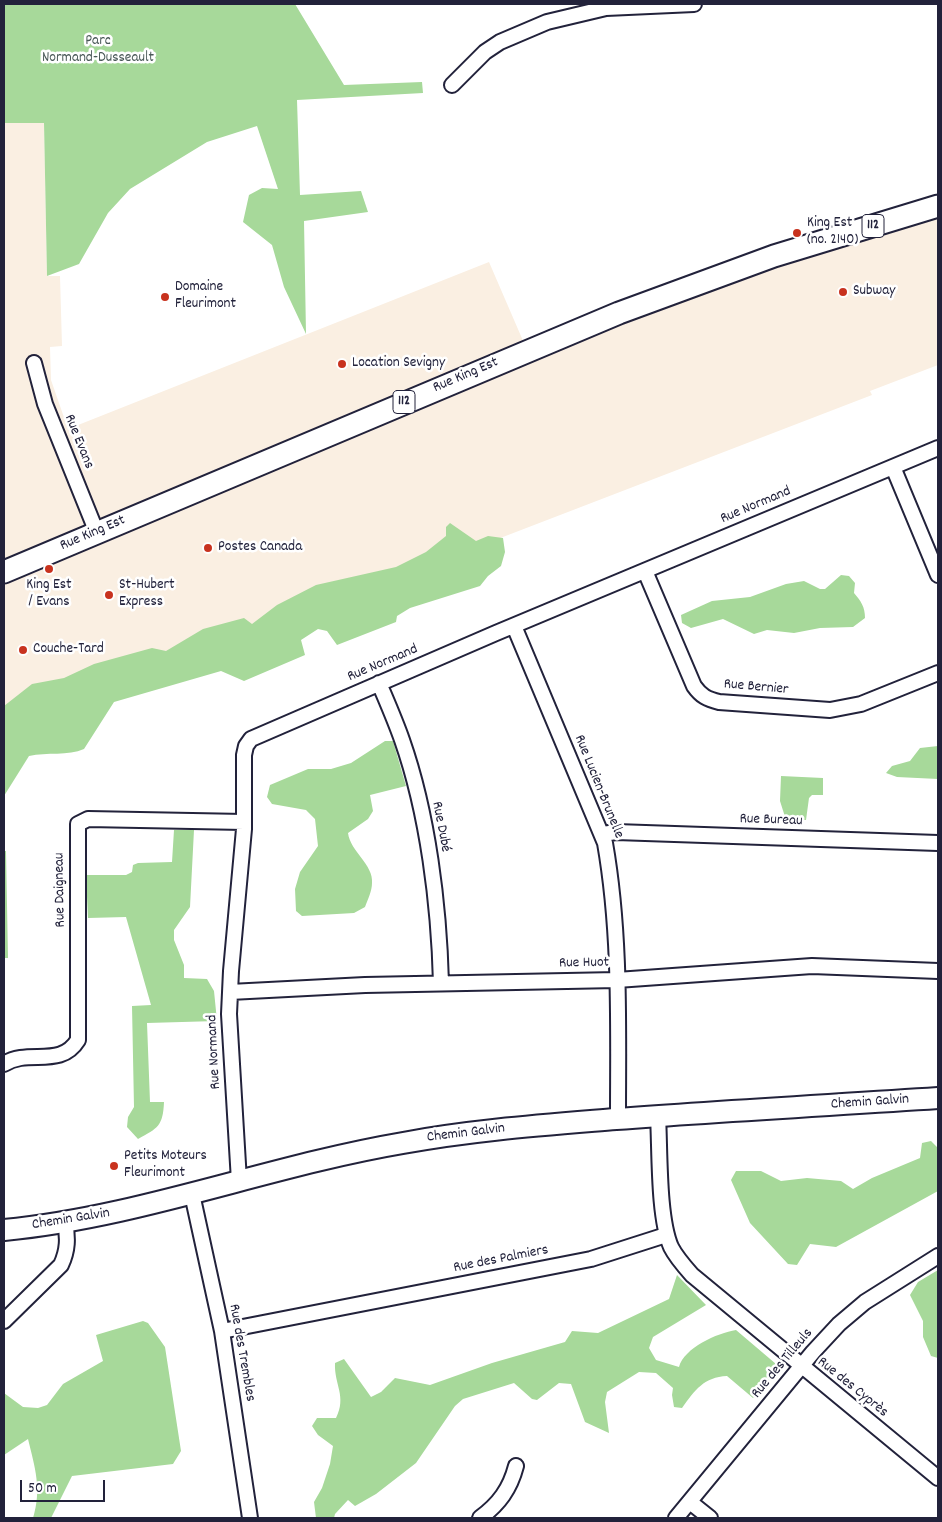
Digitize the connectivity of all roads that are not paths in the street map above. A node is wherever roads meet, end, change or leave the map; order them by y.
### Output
1 (694, 4) edge
2 (452, 85) dead end
3 (938, 206) edge
4 (34, 363) dead end
5 (938, 448) edge
6 (893, 467) junction
7 (97, 532) junction
8 (646, 570) junction
9 (4, 572) edge
10 (938, 575) edge
11 (514, 626) junction
12 (938, 673) edge
13 (379, 683) junction
14 (244, 822) junction
15 (603, 834) junction
16 (938, 843) edge
17 (938, 971) edge
18 (617, 980) junction
19 (441, 983) junction
20 (230, 992) junction
21 (4, 1064) edge
22 (938, 1098) edge
23 (658, 1116) junction
24 (618, 1119) junction
25 (239, 1181) junction
26 (192, 1194) junction
27 (65, 1222) junction
28 (4, 1230) edge
29 (666, 1235) junction
30 (938, 1256) edge
31 (4, 1321) edge
32 (222, 1331) junction
33 (801, 1367) junction
34 (516, 1466) dead end
35 (938, 1478) edge
36 (690, 1502) junction
37 (250, 1518) edge
38 (480, 1518) edge
39 (676, 1518) edge
40 (710, 1518) edge

1 - 2 street
3 - 7 main road, Rue King Est / 112
4 - 7 street, Rue Evans
5 - 6 street, Rue Normand
6 - 8 street, Rue Normand
6 - 10 street
7 - 9 main road, Rue King Est / 112
8 - 11 street, Rue Normand
8 - 12 street, Rue Bernier
11 - 13 street, Rue Normand
11 - 15 street, Rue Lucien-Brunelle
13 - 14 street, Rue Normand
13 - 19 street, Rue Dubé
14 - 20 street, Rue Normand
14 - 21 street, Rue Daigneau
15 - 16 street, Rue Bureau
15 - 18 street, Rue Lucien-Brunelle
17 - 18 street, Rue Huot
18 - 19 street, Rue Huot
18 - 24 street, Rue Lucien-Brunelle
19 - 20 street, Rue Huot
20 - 25 street, Rue Normand
22 - 23 street, Chemin Galvin
23 - 24 street, Chemin Galvin
23 - 29 street
24 - 25 street, Chemin Galvin
25 - 26 street, Chemin Galvin
26 - 27 street, Chemin Galvin
26 - 32 street, Rue des Trembles
27 - 28 street, Chemin Galvin
27 - 31 street
29 - 32 street, Rue des Palmiers
29 - 33 street, Rue des Cyprès
30 - 33 street, Rue des Tilleuls
32 - 37 street, Rue des Trembles
33 - 35 street, Rue des Cyprès
33 - 36 street, Rue des Tilleuls
34 - 38 street
36 - 39 street, Rue des Tilleuls
36 - 40 street

